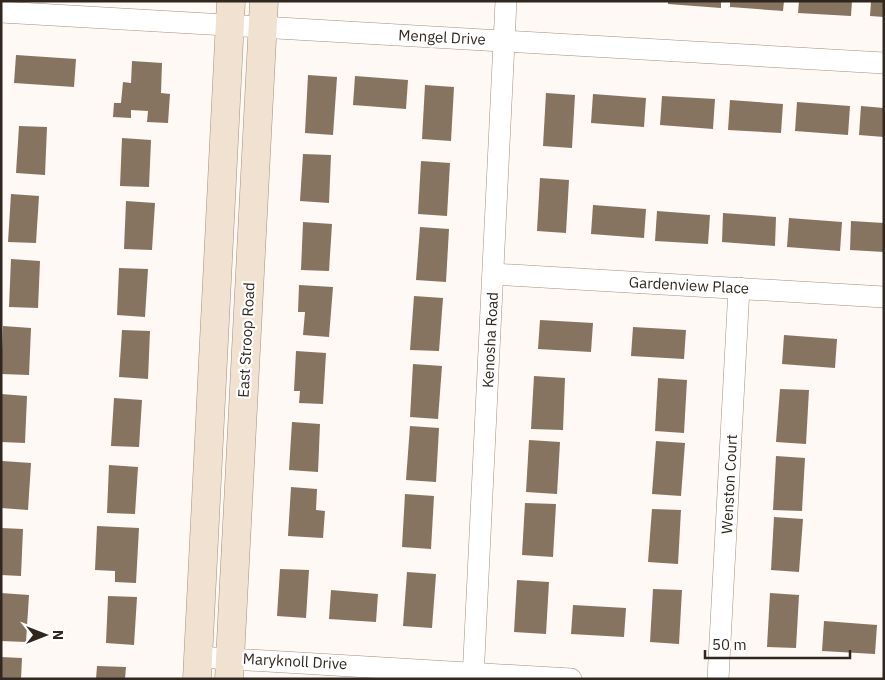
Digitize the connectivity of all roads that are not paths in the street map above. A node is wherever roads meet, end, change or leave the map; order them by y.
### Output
1 (506, 1) edge
2 (1, 12) edge
3 (230, 13) edge
4 (264, 14) edge
5 (504, 41) junction
6 (884, 63) edge
7 (493, 274) junction
8 (739, 288) junction
9 (884, 297) edge
10 (197, 668) edge
11 (229, 668) edge
12 (473, 676) edge
13 (571, 679) edge
14 (718, 679) edge

1 - 5 street, Kenosha Road
2 - 3 street, Mengel Drive
3 - 4 street, Mengel Drive
3 - 10 main road
4 - 5 street, Mengel Drive
4 - 11 main road, East Stroop Road
5 - 6 street, Mengel Drive
5 - 7 street, Kenosha Road
7 - 8 street, Gardenview Place
7 - 12 street, Kenosha Road
8 - 9 street, Gardenview Place
8 - 14 street, Wenston Court
10 - 11 street, Maryknoll Drive
11 - 12 street, Maryknoll Drive
12 - 13 street, Maryknoll Drive

